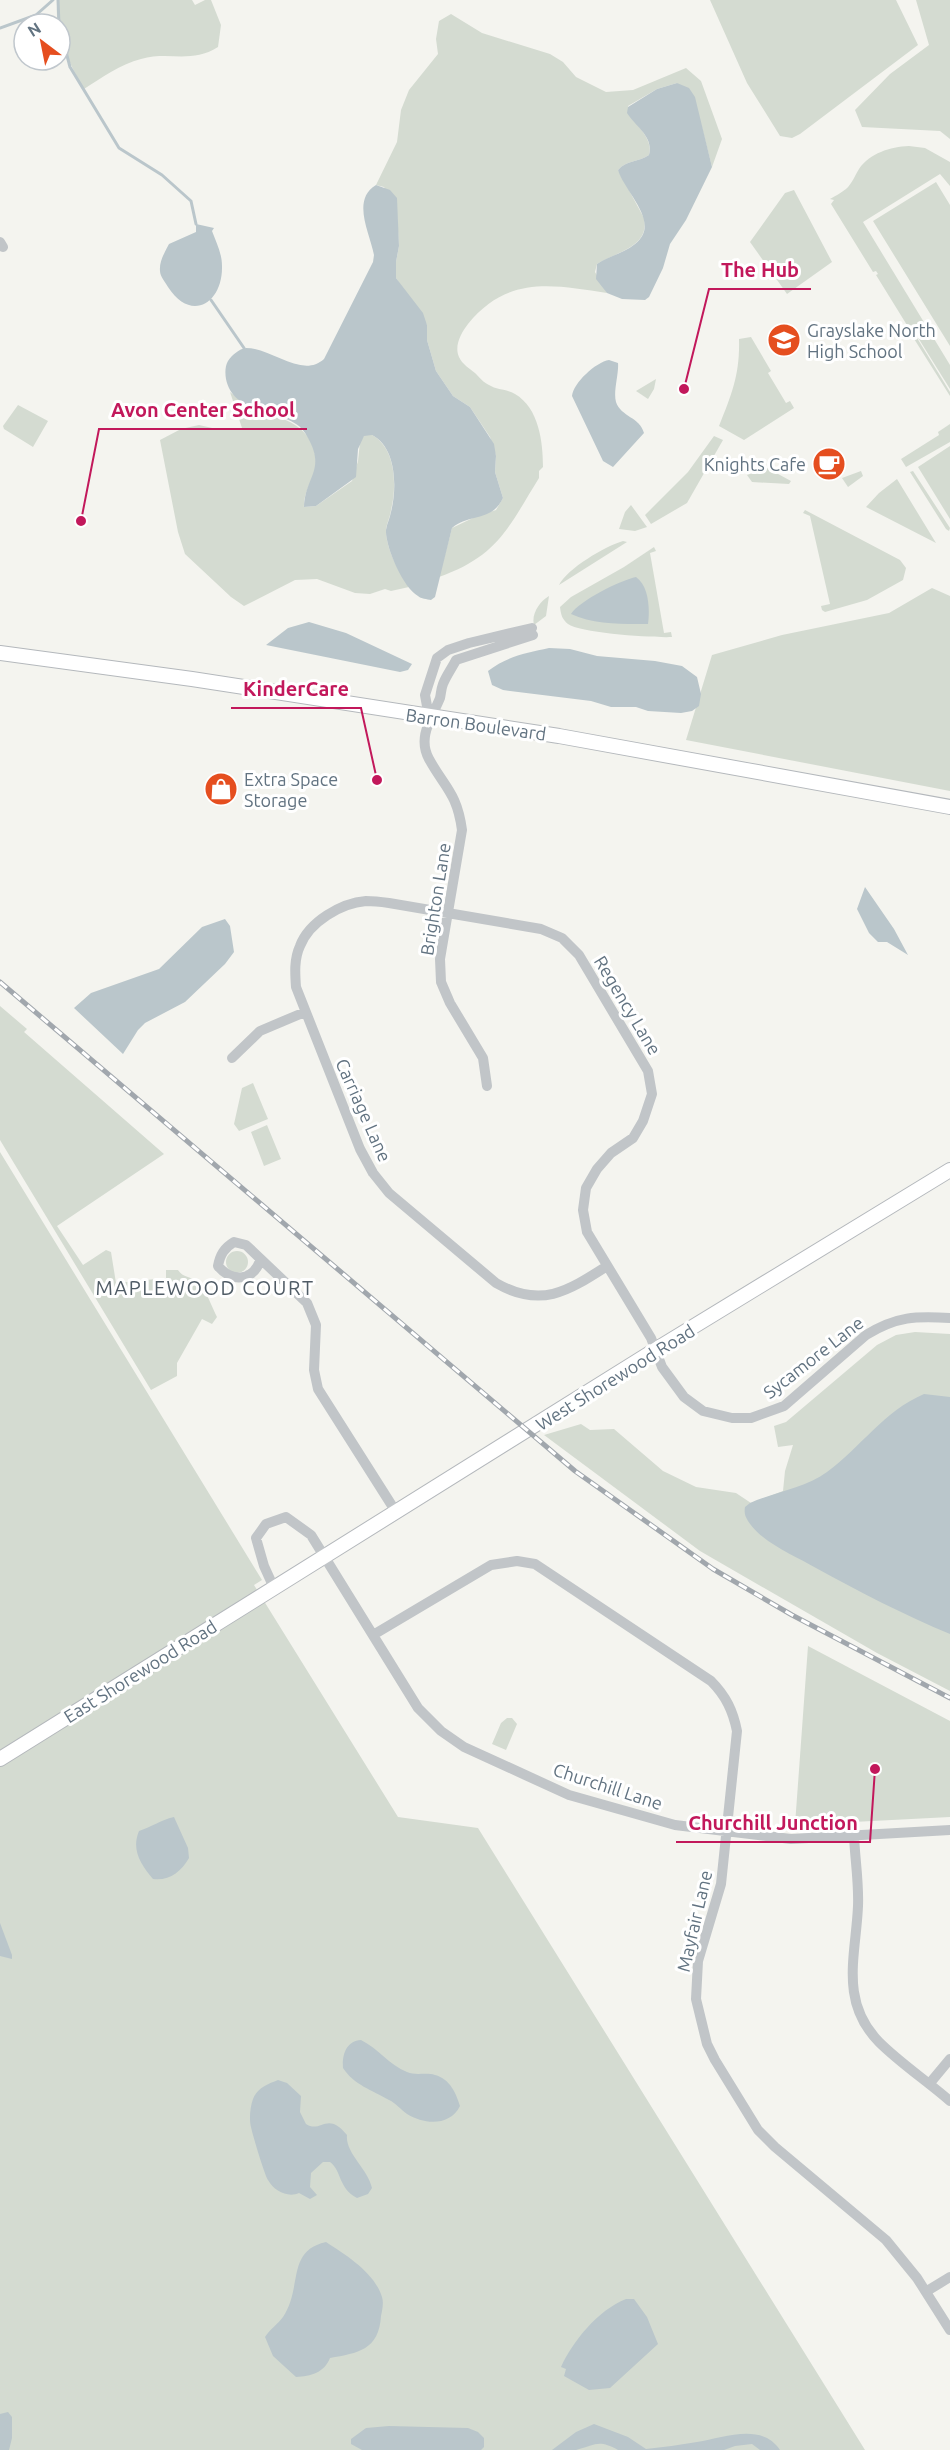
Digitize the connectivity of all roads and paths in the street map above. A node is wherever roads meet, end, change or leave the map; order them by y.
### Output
1 (0, 653) edge
2 (429, 717) junction
3 (950, 807) edge
4 (449, 913) junction
5 (305, 1012) junction
6 (232, 1058) dead end
7 (487, 1086) dead end
8 (950, 1170) edge
9 (260, 1261) dead end
10 (607, 1266) junction
11 (950, 1318) edge
12 (655, 1350) junction
13 (396, 1512) junction
14 (325, 1556) junction
15 (277, 1586) junction
16 (373, 1635) junction
17 (0, 1759) edge
18 (950, 1830) edge
19 (727, 1831) junction
20 (854, 1836) junction
21 (950, 2059) edge
22 (930, 2083) junction
23 (950, 2101) edge
24 (950, 2277) edge
25 (927, 2291) junction
26 (950, 2330) edge

1 - 2 main road, Barron Boulevard
2 - 2 street
2 - 3 main road, Barron Boulevard
2 - 4 street, Brighton Lane
4 - 5 street, Carriage Lane
4 - 7 street, Brighton Lane
4 - 10 street, Regency Lane
5 - 6 street
5 - 10 street, Carriage Lane
8 - 12 main road, West Shorewood Road
9 - 13 street
10 - 12 street, Regency Lane
11 - 12 street, Sycamore Lane
12 - 13 main road, West Shorewood Road
13 - 14 main road, West Shorewood Road
14 - 15 main road, West Shorewood Road
14 - 15 street, Churchill Lane
14 - 16 street, Churchill Lane
15 - 17 main road, East Shorewood Road
16 - 19 street, Churchill Lane
16 - 19 street, Mayfair Lane
18 - 20 street, Churchill Lane
19 - 20 street, Churchill Lane
19 - 25 street, Mayfair Lane
20 - 22 street
21 - 22 street
22 - 23 street
24 - 25 street
25 - 26 street, Mayfair Lane

